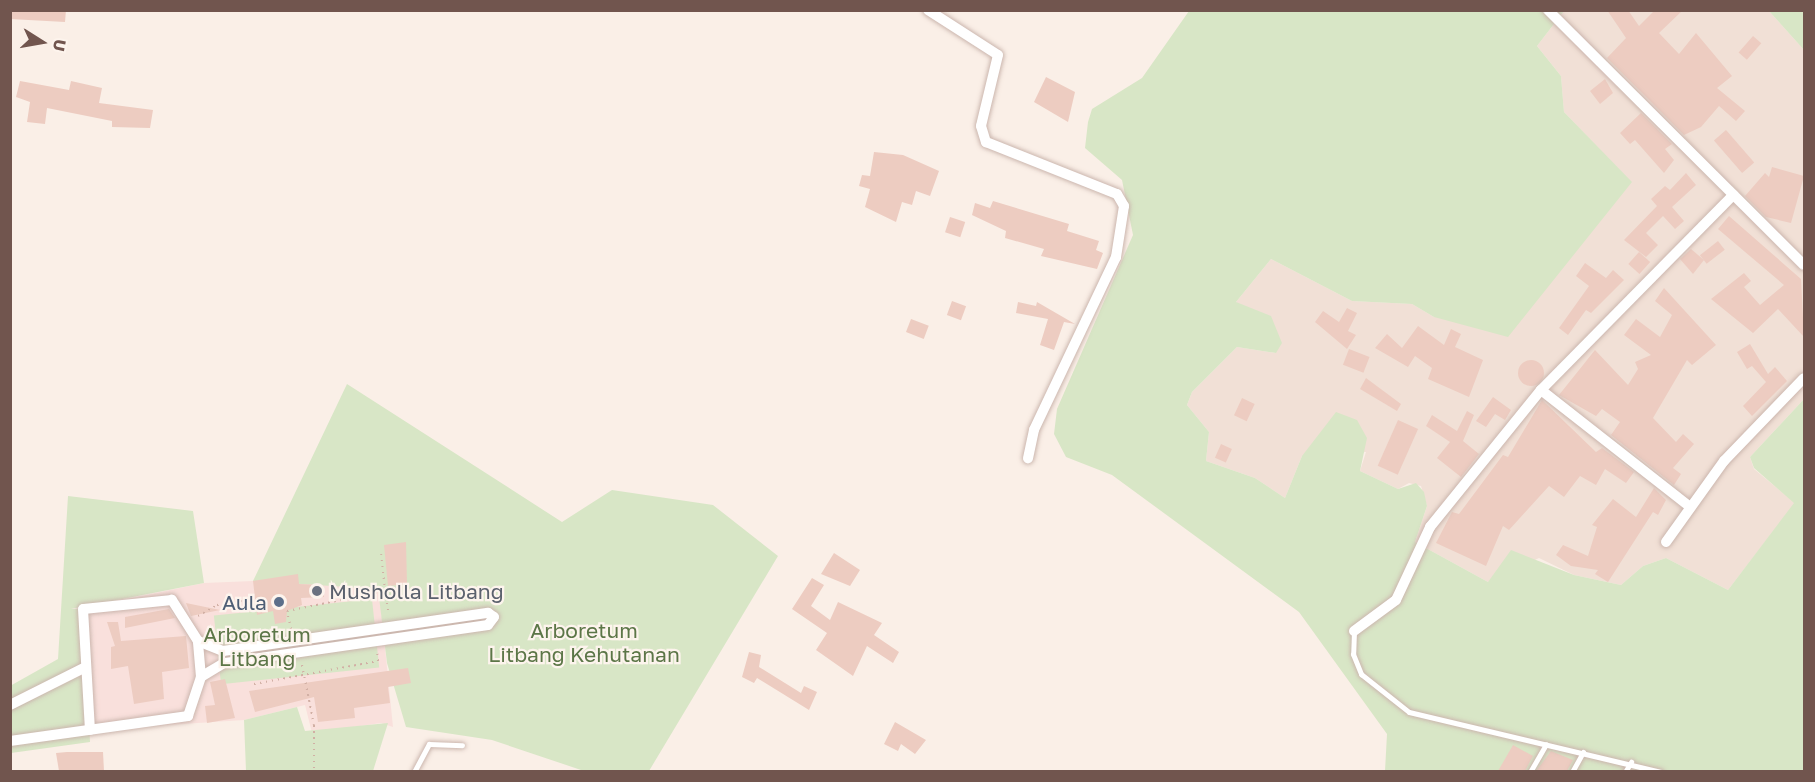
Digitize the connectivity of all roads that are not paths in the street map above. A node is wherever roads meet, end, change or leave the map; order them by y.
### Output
1 (928, 10) edge
2 (1548, 10) edge
3 (1732, 195) junction
4 (1804, 265) edge
5 (1804, 378) edge
6 (1541, 390) junction
7 (1028, 458) dead end
8 (1690, 507) junction
9 (1666, 542) dead end
10 (385, 628) junction
11 (1354, 631) joint
12 (381, 640) junction
13 (198, 641) junction
14 (223, 651) junction
15 (224, 663) junction
16 (84, 668) junction
17 (201, 677) junction
18 (10, 705) edge
19 (90, 730) junction
20 (10, 741) edge
21 (1546, 744) junction
22 (462, 745) dead end
23 (1583, 752) junction
24 (1631, 762) junction
25 (414, 771) edge
26 (1530, 771) edge
27 (1572, 771) edge
28 (1625, 771) edge
29 (1661, 771) edge

1 - 7 street
2 - 3 street
3 - 4 street
3 - 6 street
5 - 8 street
6 - 8 street
6 - 11 street
8 - 9 street
10 - 12 street
10 - 12 street
10 - 14 street
11 - 21 lane
12 - 15 street
13 - 14 street
13 - 16 street
13 - 17 street
14 - 15 street
15 - 17 street
16 - 18 street
16 - 19 street
17 - 19 street
19 - 20 street
21 - 23 lane
21 - 26 lane
22 - 25 lane
23 - 24 lane
23 - 27 lane
24 - 28 lane
24 - 29 lane

